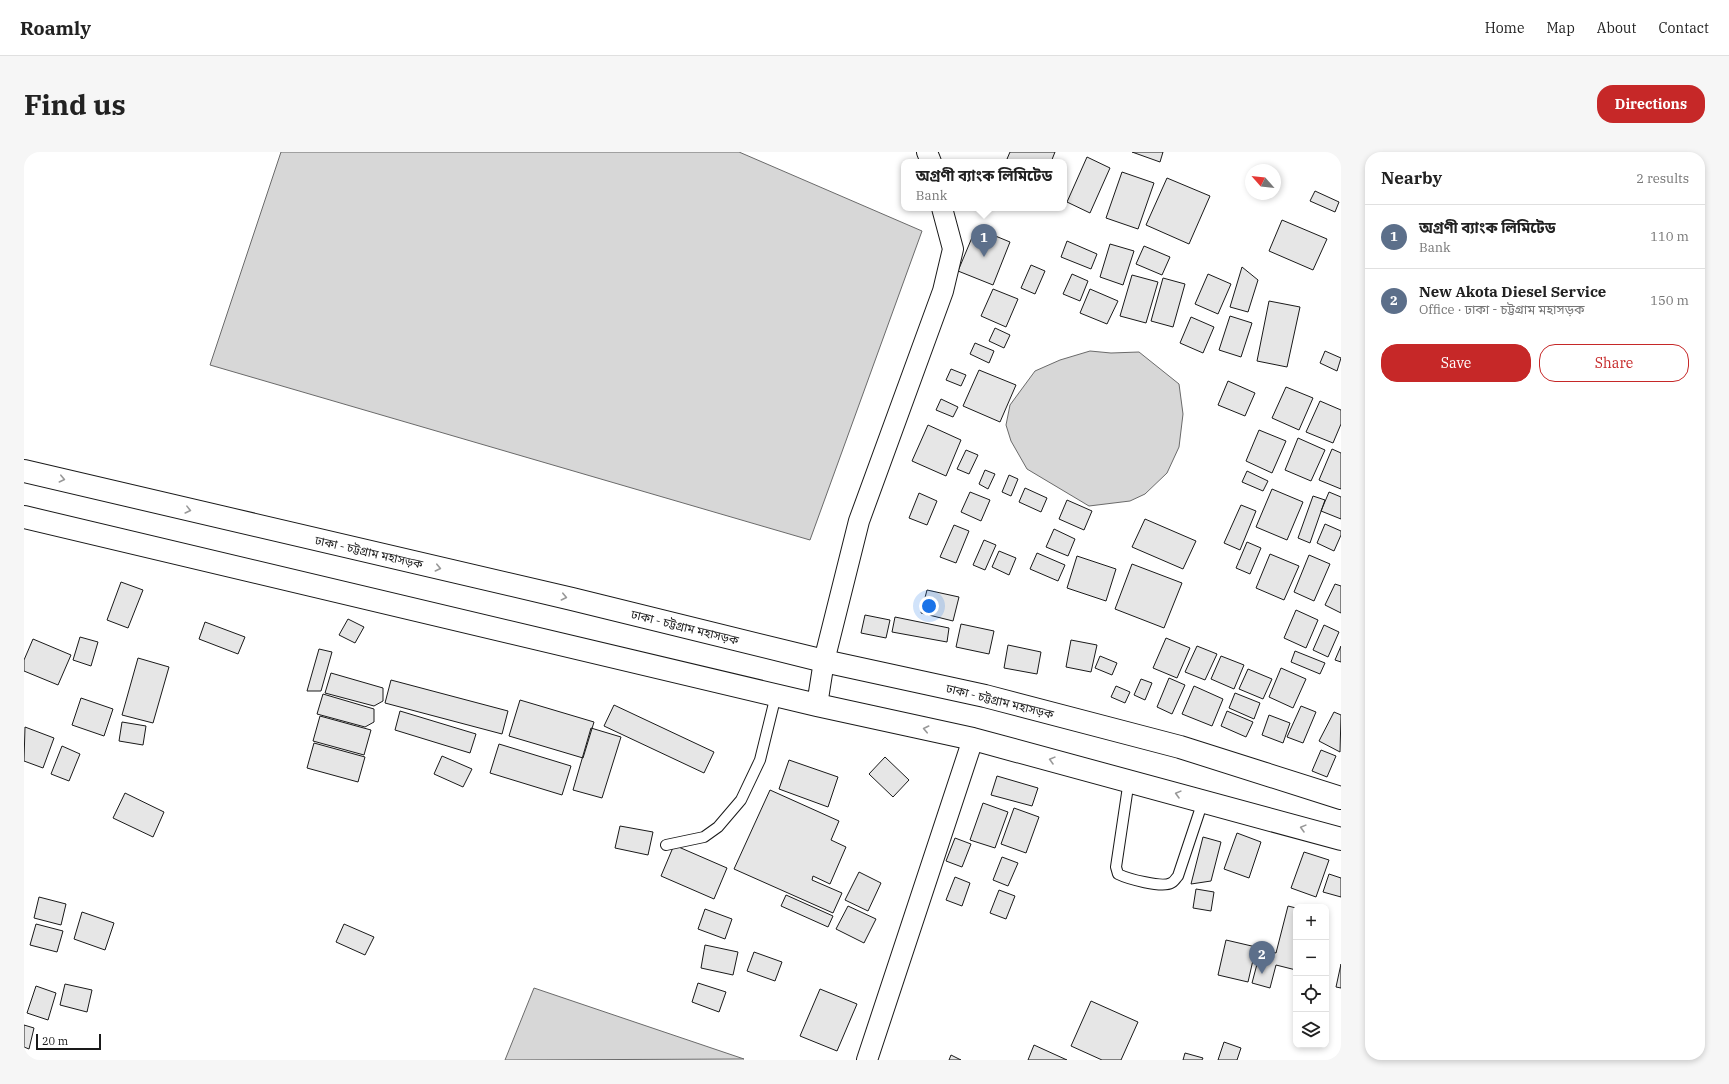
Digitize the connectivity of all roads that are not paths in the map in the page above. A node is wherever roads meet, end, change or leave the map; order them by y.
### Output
1 (943, 211) edge
2 (24, 471) edge
3 (24, 517) edge
4 (824, 661) junction
5 (776, 694) junction
6 (817, 704) junction
7 (973, 739) junction
8 (1129, 780) junction
9 (1341, 798) edge
10 (1203, 801) junction
11 (1341, 839) edge
12 (666, 845) dead end
13 (867, 1060) edge

1 - 4 street
2 -> 4 highway, ঢাকা - চট্টগ্রাম মহাসড়ক
3 - 5 highway
4 - 6 street
4 - 9 highway, ঢাকা - চট্টগ্রাম মহাসড়ক
5 - 6 highway
5 - 12 lane
7 -> 6 highway
8 -> 7 highway
7 - 13 street
10 -> 8 highway
8 - 10 lane
11 -> 10 highway

